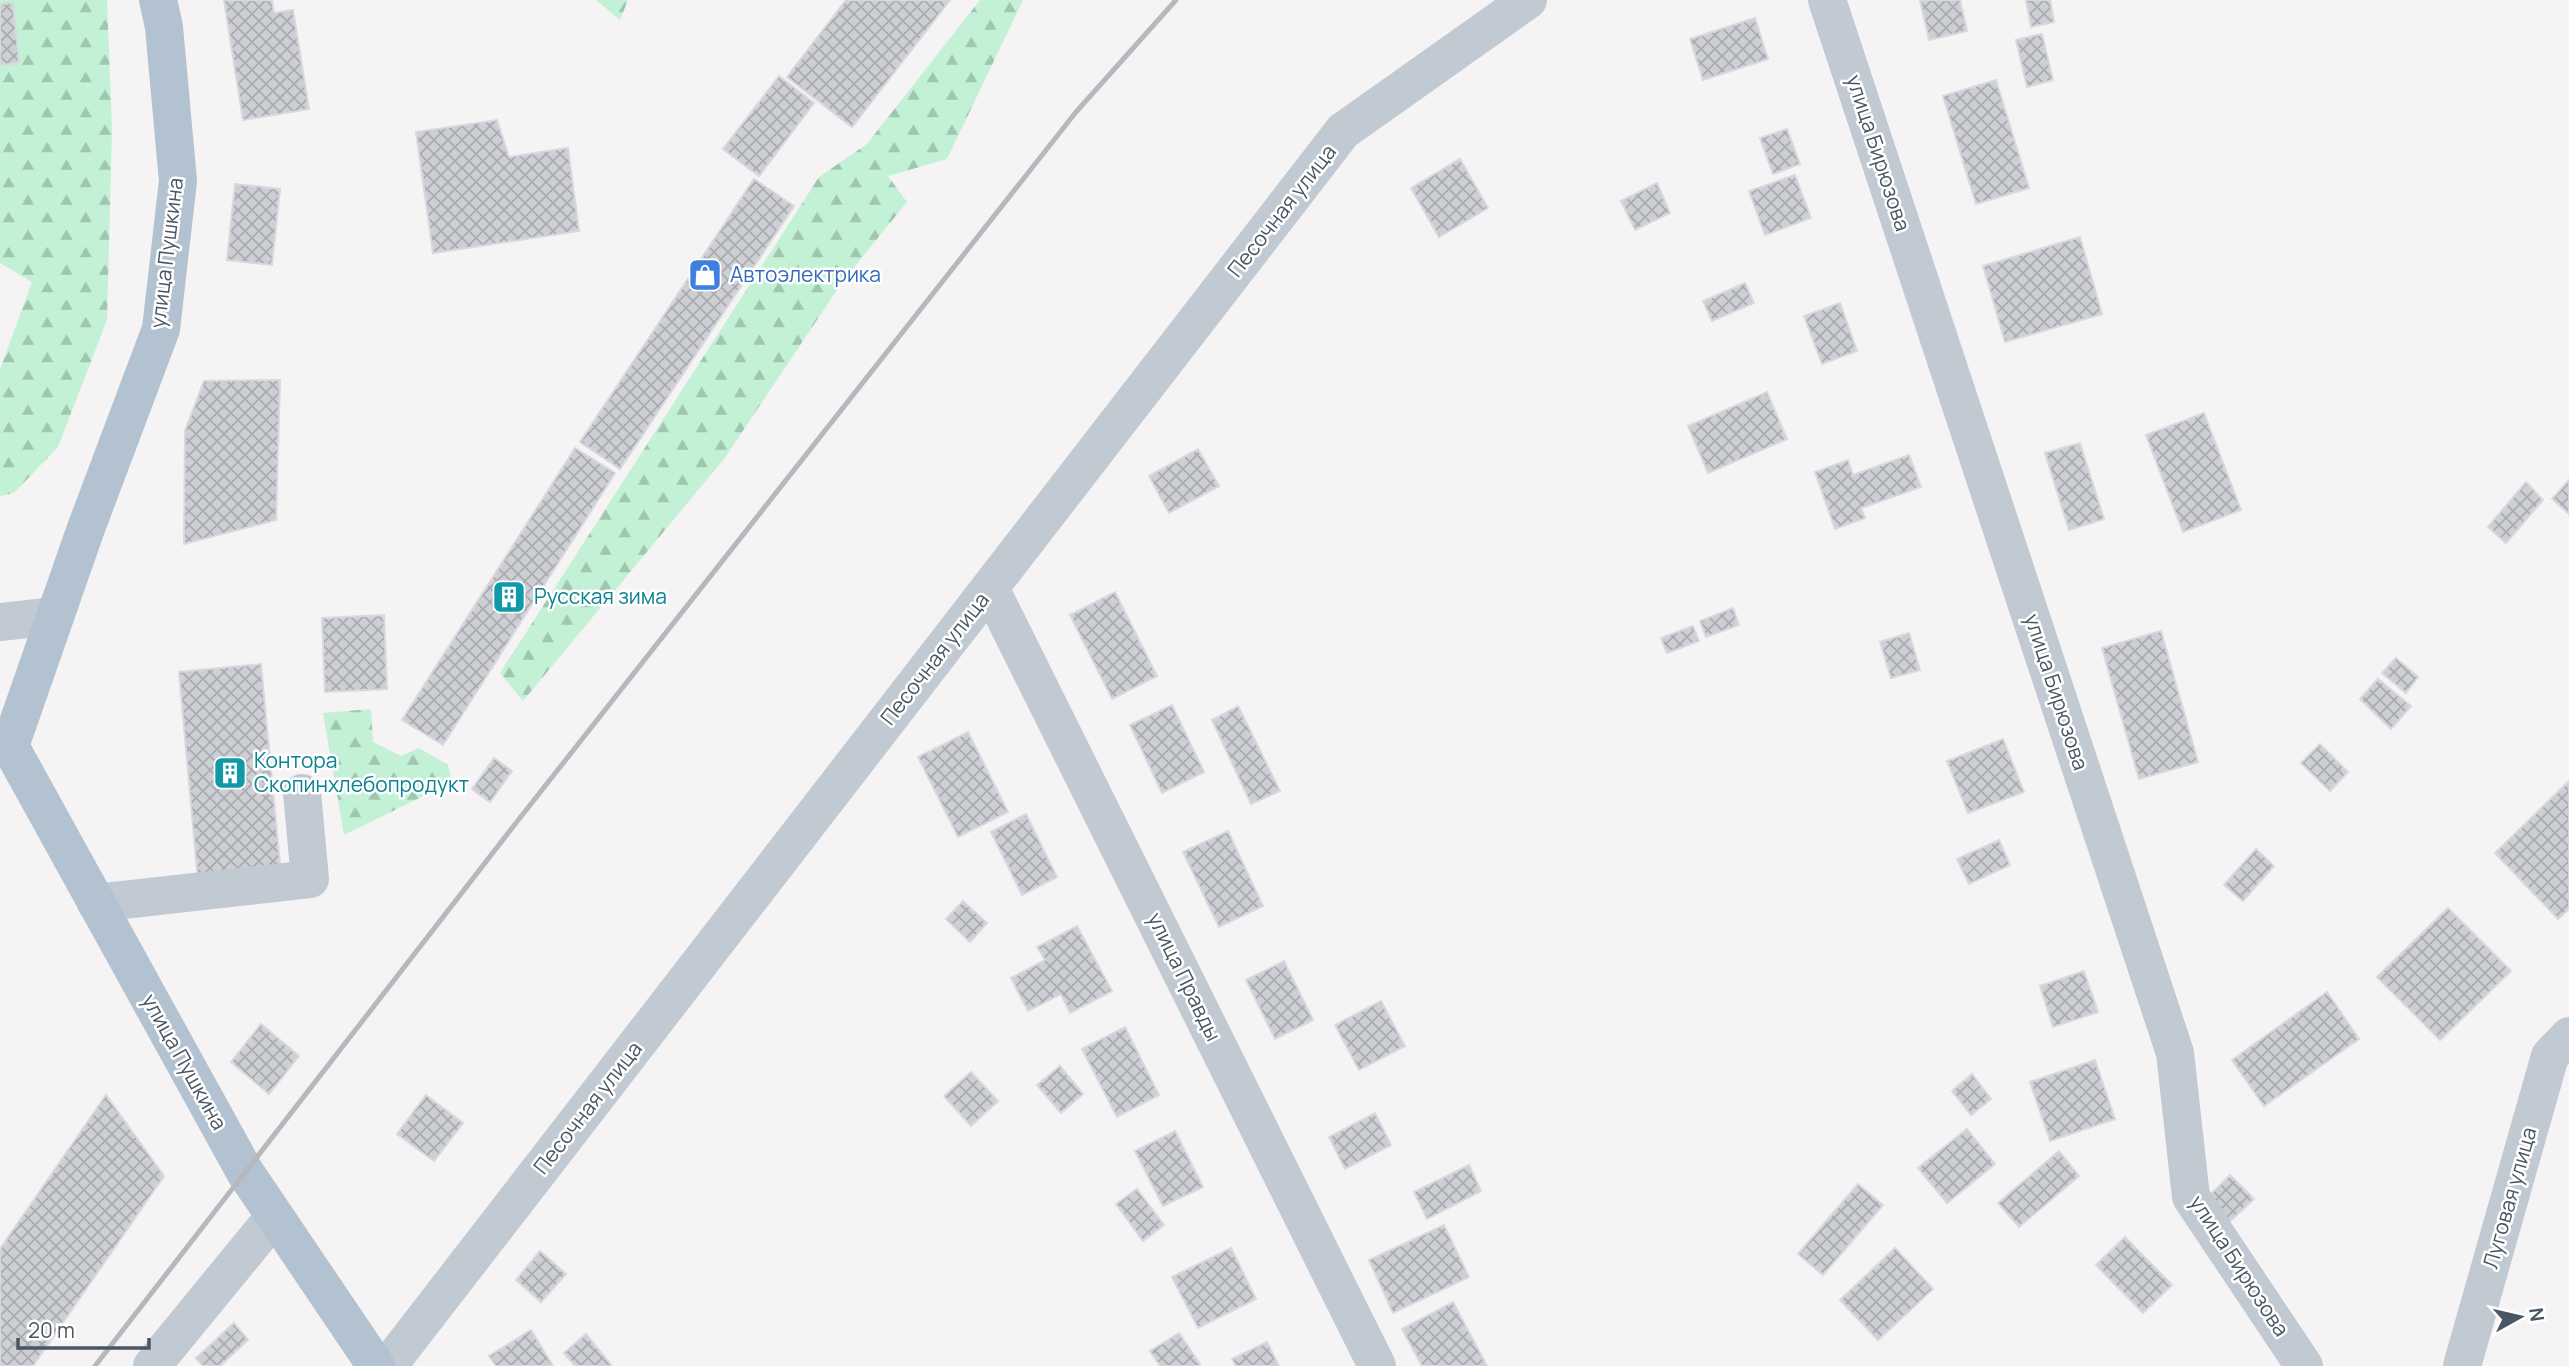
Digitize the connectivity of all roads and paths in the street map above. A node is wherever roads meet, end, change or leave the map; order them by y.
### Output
1 (158, 0) edge
2 (1528, 0) edge
3 (1827, 0) edge
4 (990, 588) junction
5 (55, 616) junction
6 (0, 622) edge
7 (5, 742) edge
8 (302, 793) dead end
9 (96, 902) junction
10 (2569, 1036) edge
11 (274, 1217) junction
12 (152, 1366) edge
13 (376, 1366) edge
14 (388, 1366) edge
15 (1377, 1366) edge
16 (2304, 1366) edge
17 (2462, 1366) edge

1 - 5 main road, улица Пушкина
2 - 4 street, Песочная улица
3 - 16 street, улица Бирюзова
4 - 14 street, Песочная улица
4 - 15 street, улица Правды
5 - 6 street
5 - 7 main road, улица Пушкина
7 - 9 main road, улица Пушкина
8 - 9 street
9 - 11 main road, улица Пушкина
10 - 17 street, Луговая улица
11 - 12 street
11 - 13 main road, улица Пушкина

